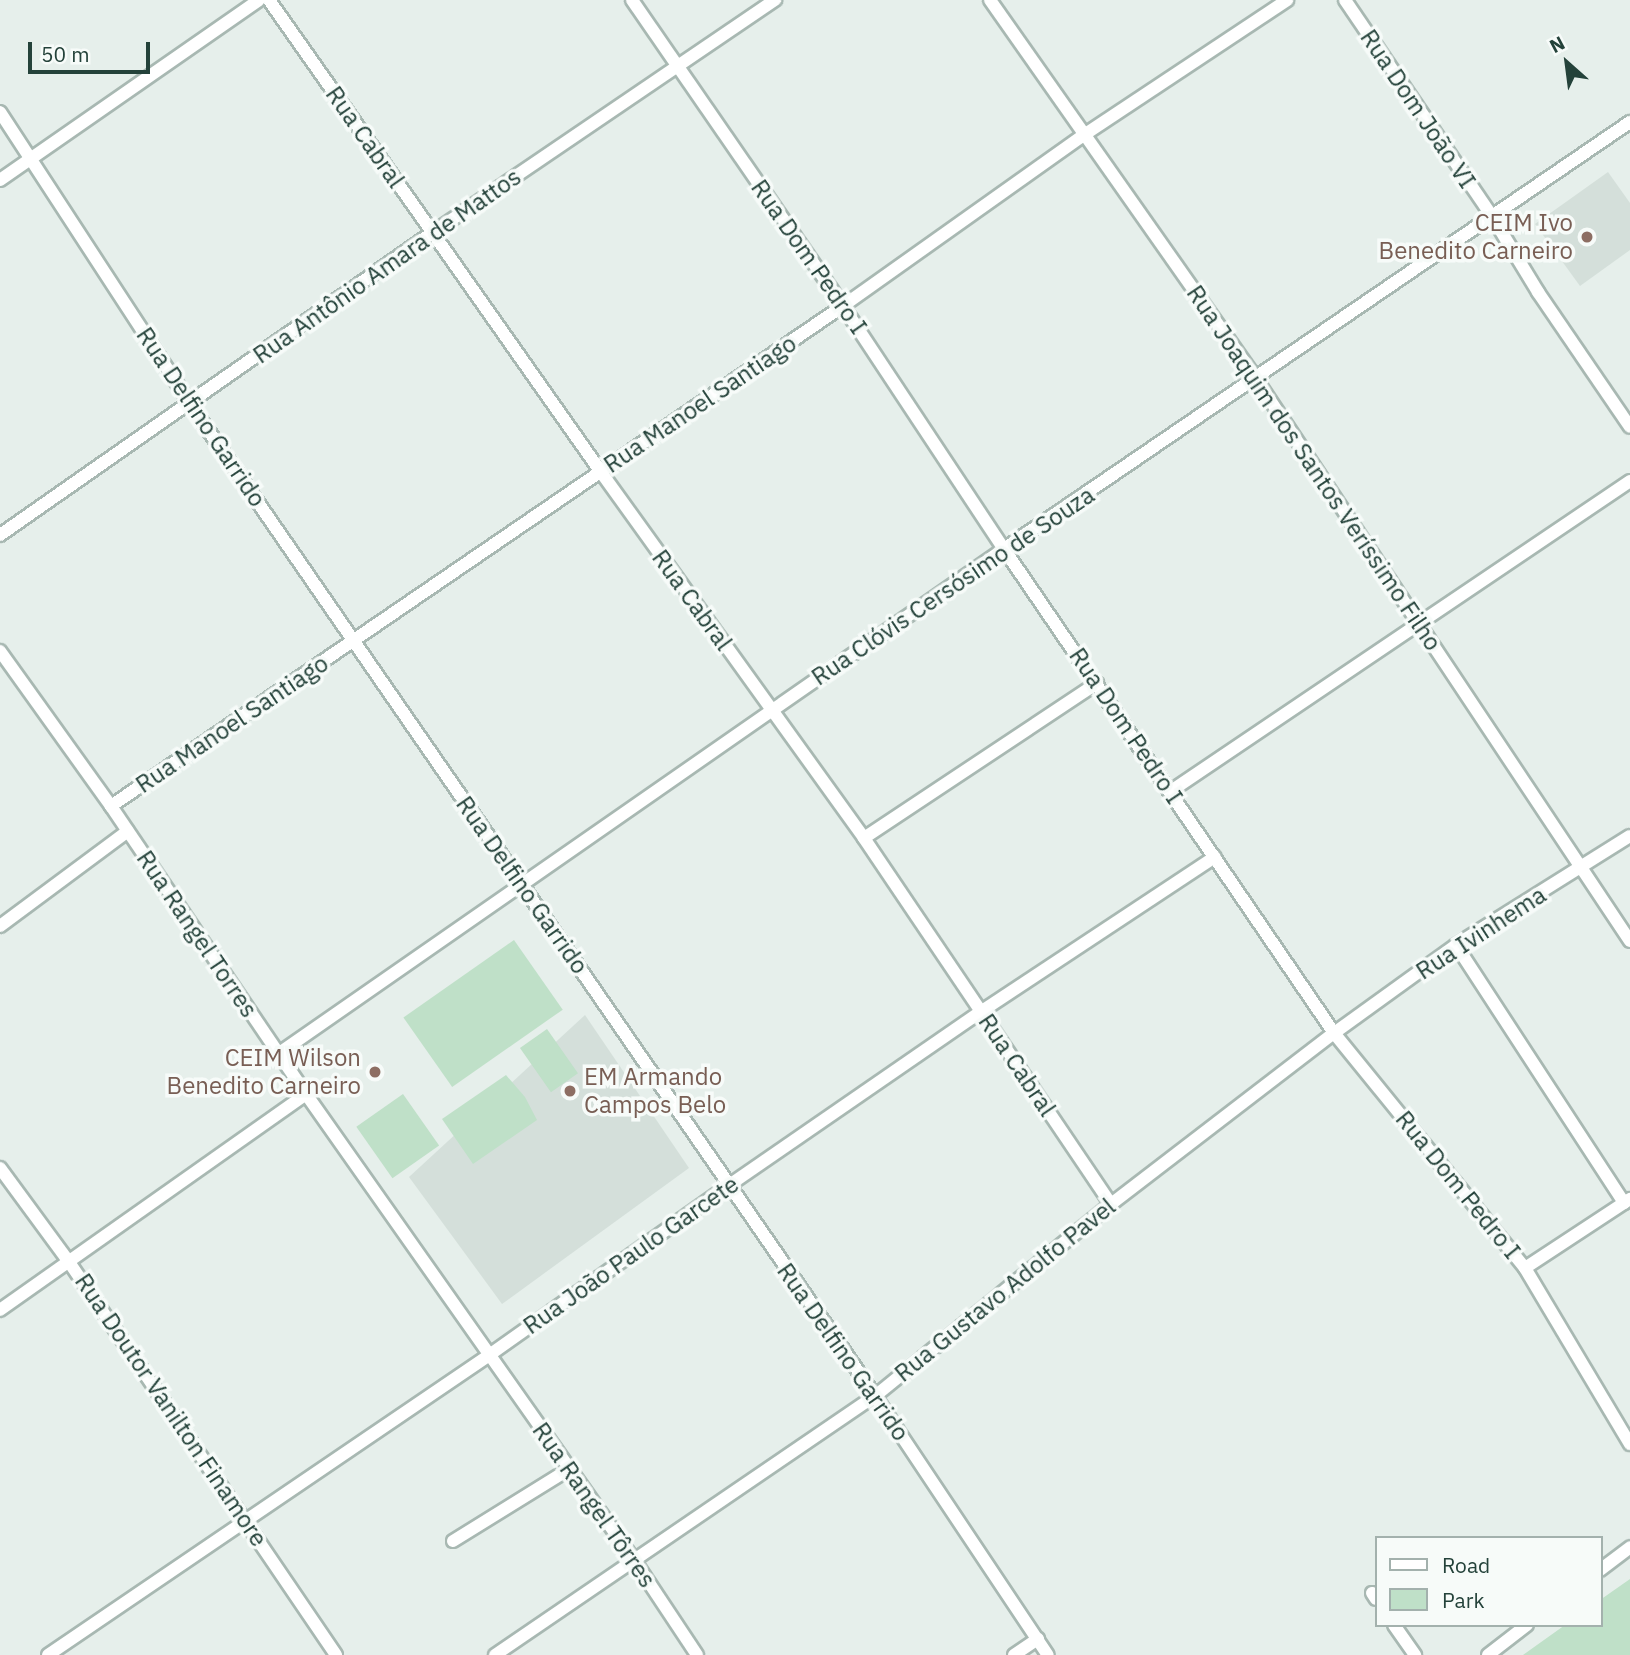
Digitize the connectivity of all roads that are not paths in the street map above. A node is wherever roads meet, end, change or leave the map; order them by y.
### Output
1 (258, 0) edge
2 (269, 0) edge
3 (632, 0) edge
4 (775, 0) edge
5 (990, 0) edge
6 (1287, 0) edge
7 (1345, 0) edge
8 (678, 68) junction
9 (0, 112) edge
10 (1630, 122) edge
11 (1084, 135) junction
12 (32, 158) junction
13 (0, 180) edge
14 (1493, 218) junction
15 (432, 233) junction
16 (843, 306) junction
17 (1256, 379) junction
18 (190, 404) junction
19 (1630, 427) edge
20 (601, 472) junction
21 (1630, 481) edge
22 (0, 535) edge
23 (1004, 549) junction
24 (1419, 622) junction
25 (354, 642) junction
26 (0, 651) edge
27 (1097, 683) junction
28 (771, 711) junction
29 (1171, 791) junction
30 (111, 806) junction
31 (128, 831) junction
32 (1630, 836) edge
33 (864, 838) junction
34 (1215, 857) junction
35 (1583, 868) junction
36 (521, 885) junction
37 (0, 926) edge
38 (1630, 941) edge
39 (1456, 945) junction
40 (982, 1012) junction
41 (1334, 1033) junction
42 (278, 1054) junction
43 (306, 1094) junction
44 (0, 1168) edge
45 (728, 1186) junction
46 (1627, 1201) edge
47 (1111, 1204) junction
48 (69, 1262) junction
49 (1525, 1268) junction
50 (0, 1310) edge
51 (488, 1356) junction
52 (875, 1396) junction
53 (1630, 1444) edge
54 (569, 1469) junction
55 (248, 1521) junction
56 (453, 1541) dead end
57 (1630, 1548) edge
58 (634, 1560) junction
59 (1602, 1569) edge
60 (1395, 1627) edge
61 (1524, 1627) edge
62 (1038, 1639) junction
63 (48, 1655) edge
64 (336, 1655) edge
65 (495, 1655) edge
66 (697, 1655) edge
67 (1014, 1655) edge
68 (1048, 1655) edge
69 (1415, 1655) edge
70 (1488, 1655) edge

1 - 12 street
2 - 15 street, Rua Cabral
3 - 8 street, Rua Dom Pedro I
4 - 8 street, Rua Antônio Amara de Mattos
5 - 11 street, Rua Joaquim dos Santos Veríssimo Filho
6 - 11 street, Rua Manoel Santiago
7 - 14 street, Rua Dom João VI
8 - 15 street, Rua Antônio Amara de Mattos
8 - 16 street, Rua Dom Pedro I
9 - 12 street, Rua Delfino Garrido
10 - 14 street, Rua Clóvis Cersósimo de Souza
11 - 16 street, Rua Manoel Santiago
11 - 17 street, Rua Joaquim dos Santos Veríssimo Filho
12 - 13 street
12 - 18 street, Rua Delfino Garrido
14 - 17 street, Rua Clóvis Cersósimo de Souza
14 - 19 street, Rua Dom João VI
15 - 18 street, Rua Antônio Amara de Mattos
15 - 20 street, Rua Cabral
16 - 20 street, Rua Manoel Santiago
16 - 23 street, Rua Dom Pedro I
17 - 23 street, Rua Clóvis Cersósimo de Souza
17 - 24 street, Rua Joaquim dos Santos Veríssimo Filho
18 - 22 street, Rua Antônio Amara de Mattos
18 - 25 street, Rua Delfino Garrido
20 - 25 street, Rua Manoel Santiago
20 - 28 street, Rua Cabral
21 - 24 street
23 - 27 street, Rua Dom Pedro I
23 - 28 street, Rua Clóvis Cersósimo de Souza
24 - 29 street
24 - 35 street, Rua Joaquim dos Santos Veríssimo Filho
25 - 30 street, Rua Manoel Santiago
25 - 36 street, Rua Delfino Garrido
26 - 30 street, Rua Rangel Torres
27 - 29 street, Rua Dom Pedro I
27 - 33 street
28 - 33 street, Rua Cabral
28 - 36 street, Rua Clóvis Cersósimo de Souza
29 - 34 street, Rua Dom Pedro I
30 - 31 street, Rua Rangel Torres
31 - 37 street
31 - 42 street, Rua Rangel Torres
32 - 35 street, Rua Ivinhema
33 - 40 street, Rua Cabral
34 - 40 street, Rua João Paulo Garcete
34 - 41 street, Rua Dom Pedro I
35 - 38 street, Rua Joaquim dos Santos Veríssimo Filho
35 - 39 street, Rua Ivinhema
36 - 42 street, Rua Clóvis Cersósimo de Souza
36 - 45 street, Rua Delfino Garrido
39 - 41 street, Rua Ivinhema
39 - 46 street
40 - 45 street, Rua João Paulo Garcete
40 - 47 street, Rua Cabral
41 - 47 street, Rua Gustavo Adolfo Pavel
41 - 49 street, Rua Dom Pedro I
42 - 43 street, Rua Rangel Torres
43 - 48 street
43 - 51 street, Rua Rangel Torres
44 - 48 street, Rua Doutor Vanilton Finamore
45 - 51 street, Rua João Paulo Garcete
45 - 52 street, Rua Delfino Garrido
46 - 49 street
47 - 52 street, Rua Gustavo Adolfo Pavel
48 - 50 street
48 - 55 street, Rua Doutor Vanilton Finamore
49 - 53 street, Rua Dom Pedro I
51 - 54 street, Rua Rangel Tôrres
51 - 55 street, Rua João Paulo Garcete
52 - 58 street, Rua Gustavo Adolfo Pavel
52 - 62 street, Rua Delfino Garrido
54 - 56 street
54 - 58 street, Rua Rangel Tôrres
55 - 63 street, Rua João Paulo Garcete
55 - 64 street, Rua Doutor Vanilton Finamore
57 - 59 street
58 - 65 street
58 - 66 street, Rua Rangel Tôrres
60 - 69 street
61 - 70 street
62 - 67 street
62 - 68 street, Rua Delfino Garrido

